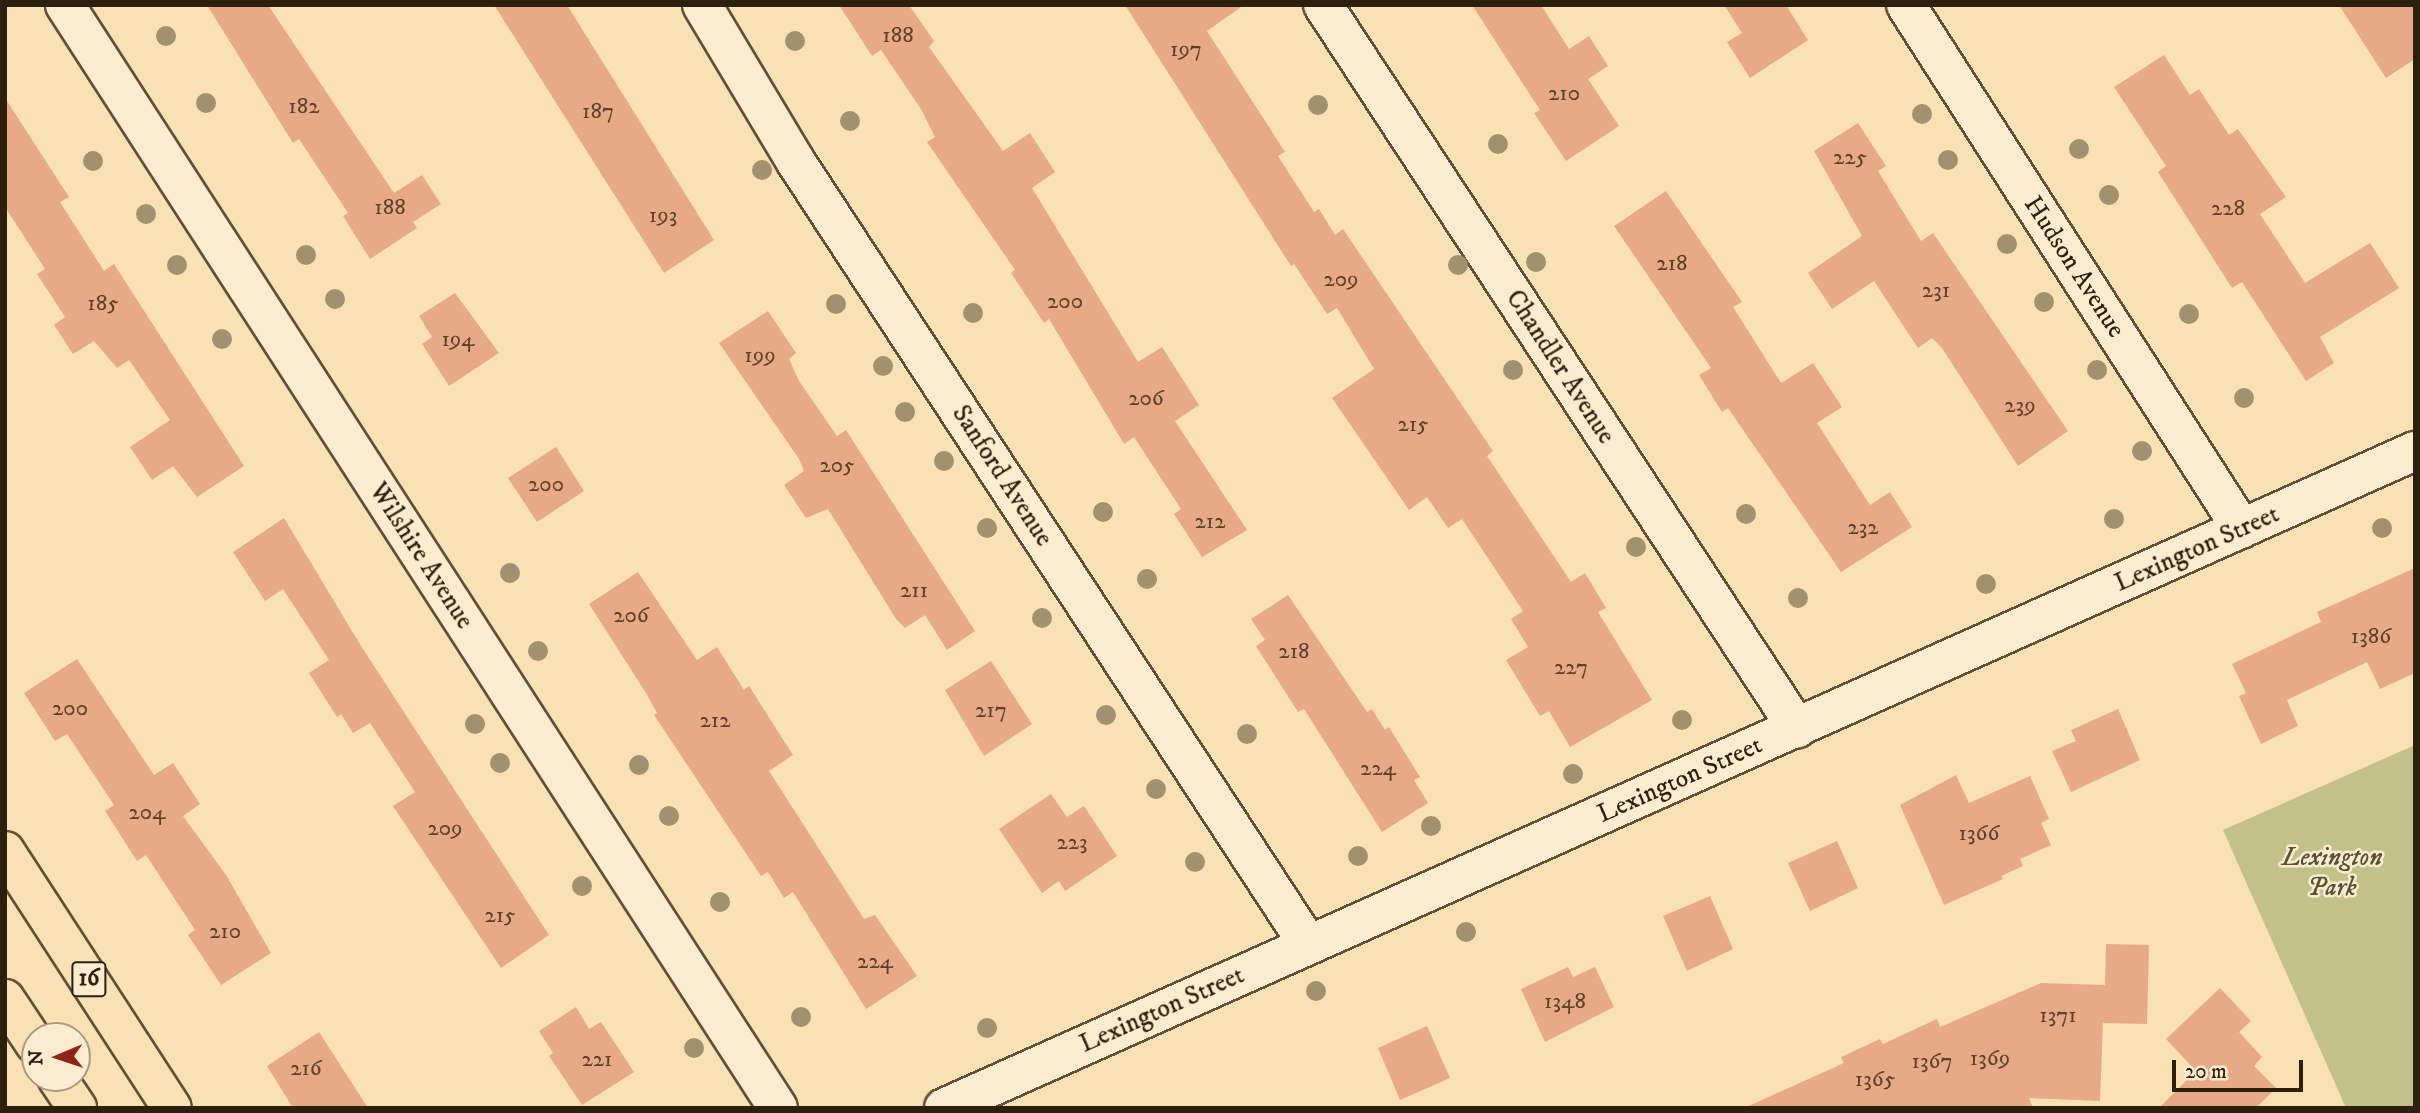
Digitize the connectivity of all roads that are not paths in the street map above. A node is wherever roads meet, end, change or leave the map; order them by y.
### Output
1 (65, 5) edge
2 (702, 5) edge
3 (1323, 5) edge
4 (1906, 5) edge
5 (2415, 451) edge
6 (2242, 529) junction
7 (1797, 729) junction
8 (5, 851) edge
9 (1308, 944) junction
10 (5, 999) edge
11 (21, 1023) edge
12 (66, 1092) edge
13 (77, 1108) edge
14 (172, 1108) edge
15 (778, 1108) edge
16 (944, 1108) edge

1 - 15 street, Wilshire Avenue
2 - 9 street, Sanford Avenue
3 - 7 street, Chandler Avenue
4 - 6 street, Hudson Avenue
5 - 6 street, Lexington Street
6 - 7 street, Lexington Street
7 - 9 street, Lexington Street
8 - 14 main road, 16
9 - 16 street, Lexington Street
10 - 11 main road
12 - 13 main road

